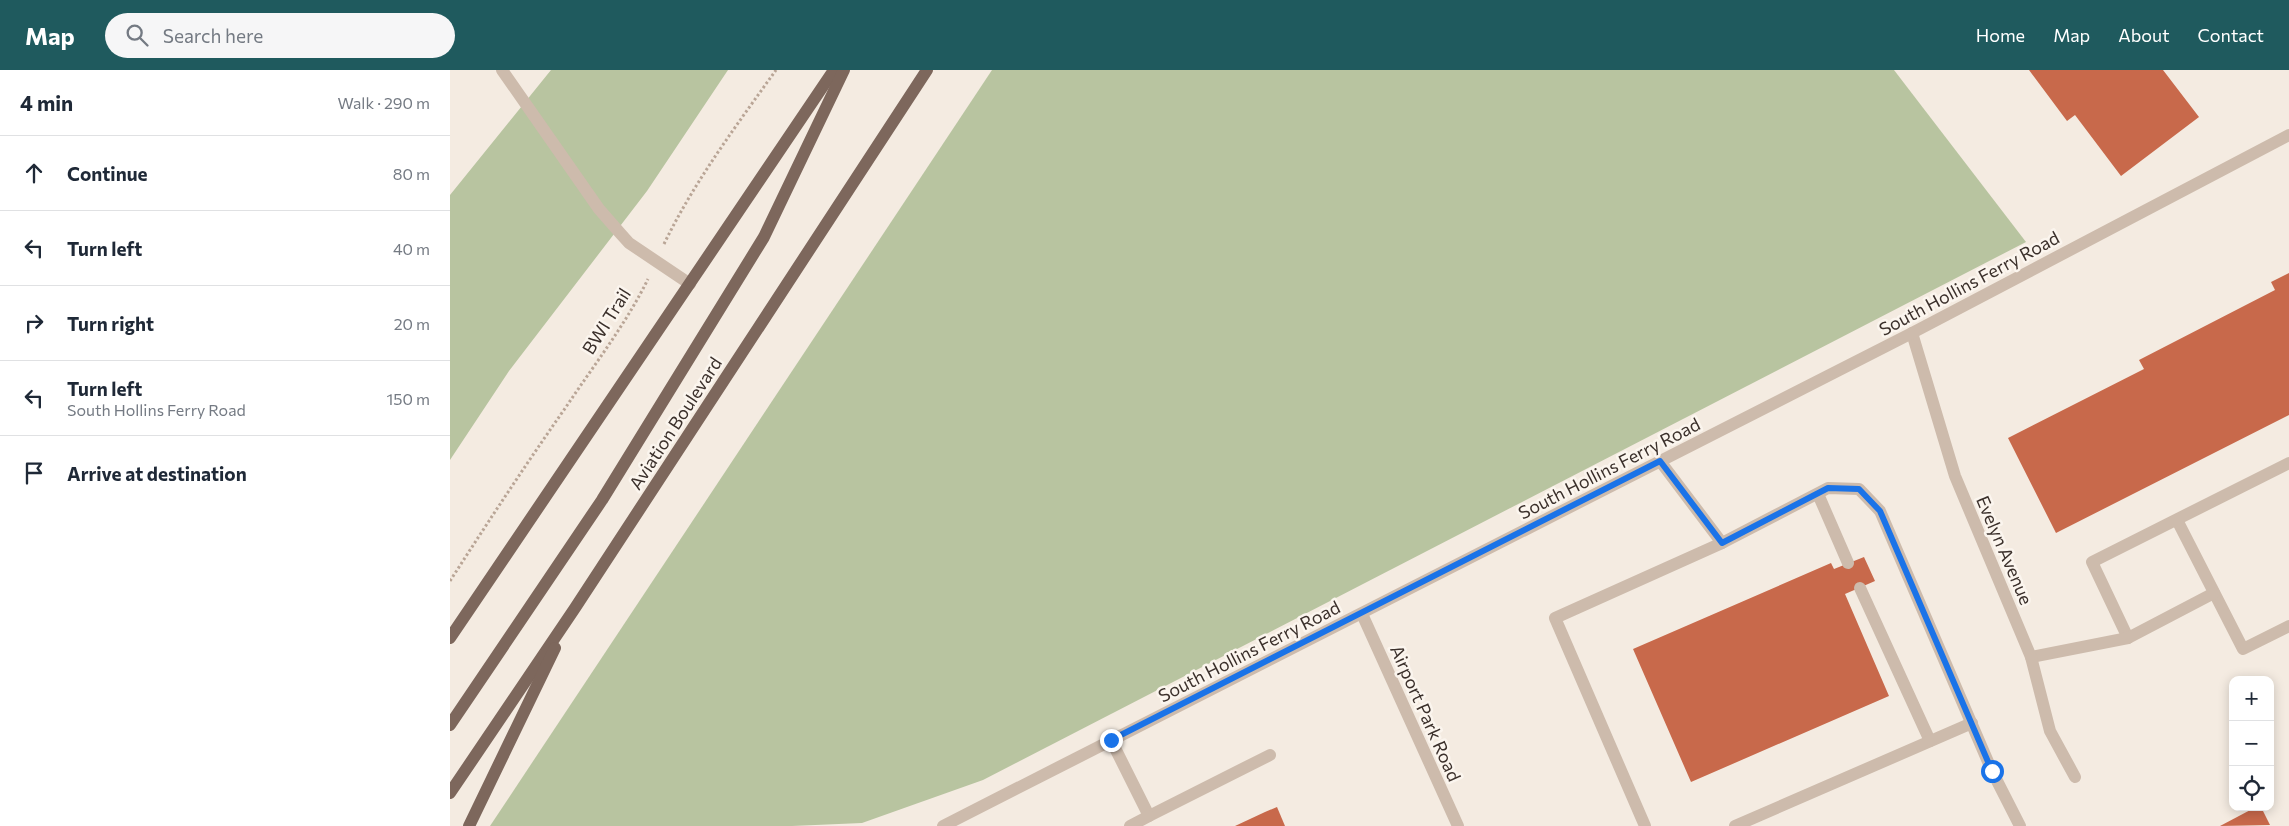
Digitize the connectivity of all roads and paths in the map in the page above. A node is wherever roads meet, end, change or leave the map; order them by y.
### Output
1 (502, 70) edge
2 (776, 70) edge
3 (834, 70) edge
4 (844, 70) edge
5 (927, 70) edge
6 (2289, 135) edge
7 (656, 261) junction
8 (690, 284) junction
9 (1912, 333) junction
10 (1660, 461) junction
11 (2289, 463) edge
12 (1818, 494) junction
13 (2176, 520) junction
14 (1722, 543) junction
15 (1848, 563) dead end
16 (450, 581) edge
17 (1860, 588) dead end
18 (2214, 593) junction
19 (575, 608) junction
20 (1362, 614) junction
21 (2289, 626) edge
22 (450, 638) edge
23 (2128, 638) junction
24 (2032, 657) junction
25 (1972, 723) junction
26 (450, 725) edge
27 (1111, 740) junction
28 (1930, 741) junction
29 (1270, 755) dead end
30 (2075, 777) dead end
31 (450, 793) edge
32 (1149, 816) junction
33 (469, 826) edge
34 (943, 826) edge
35 (1130, 826) edge
36 (1458, 826) edge
37 (1645, 826) edge
38 (1734, 826) edge
39 (2020, 826) edge

1 - 7 street
2 - 7 path, BWI Trail
3 - 8 main road
4 - 26 main road
5 - 19 main road, Aviation Boulevard
6 - 9 street, South Hollins Ferry Road
7 - 8 street
7 - 16 path, BWI Trail
8 - 22 main road
9 - 10 street, South Hollins Ferry Road
9 - 24 street, Evelyn Avenue
10 - 14 street
10 - 20 street, South Hollins Ferry Road
11 - 13 street
12 - 14 street
12 - 15 street
12 - 25 street
13 - 18 street
13 - 23 street
14 - 37 street
17 - 28 street
18 - 21 street
18 - 23 street
19 - 31 main road, Aviation Boulevard
19 - 33 main road
20 - 27 street, South Hollins Ferry Road
20 - 36 street, Airport Park Road
23 - 24 street
24 - 30 street, Evelyn Avenue
25 - 28 street
25 - 39 street
27 - 32 street
27 - 34 street, South Hollins Ferry Road
28 - 38 street
29 - 32 street
32 - 35 street

